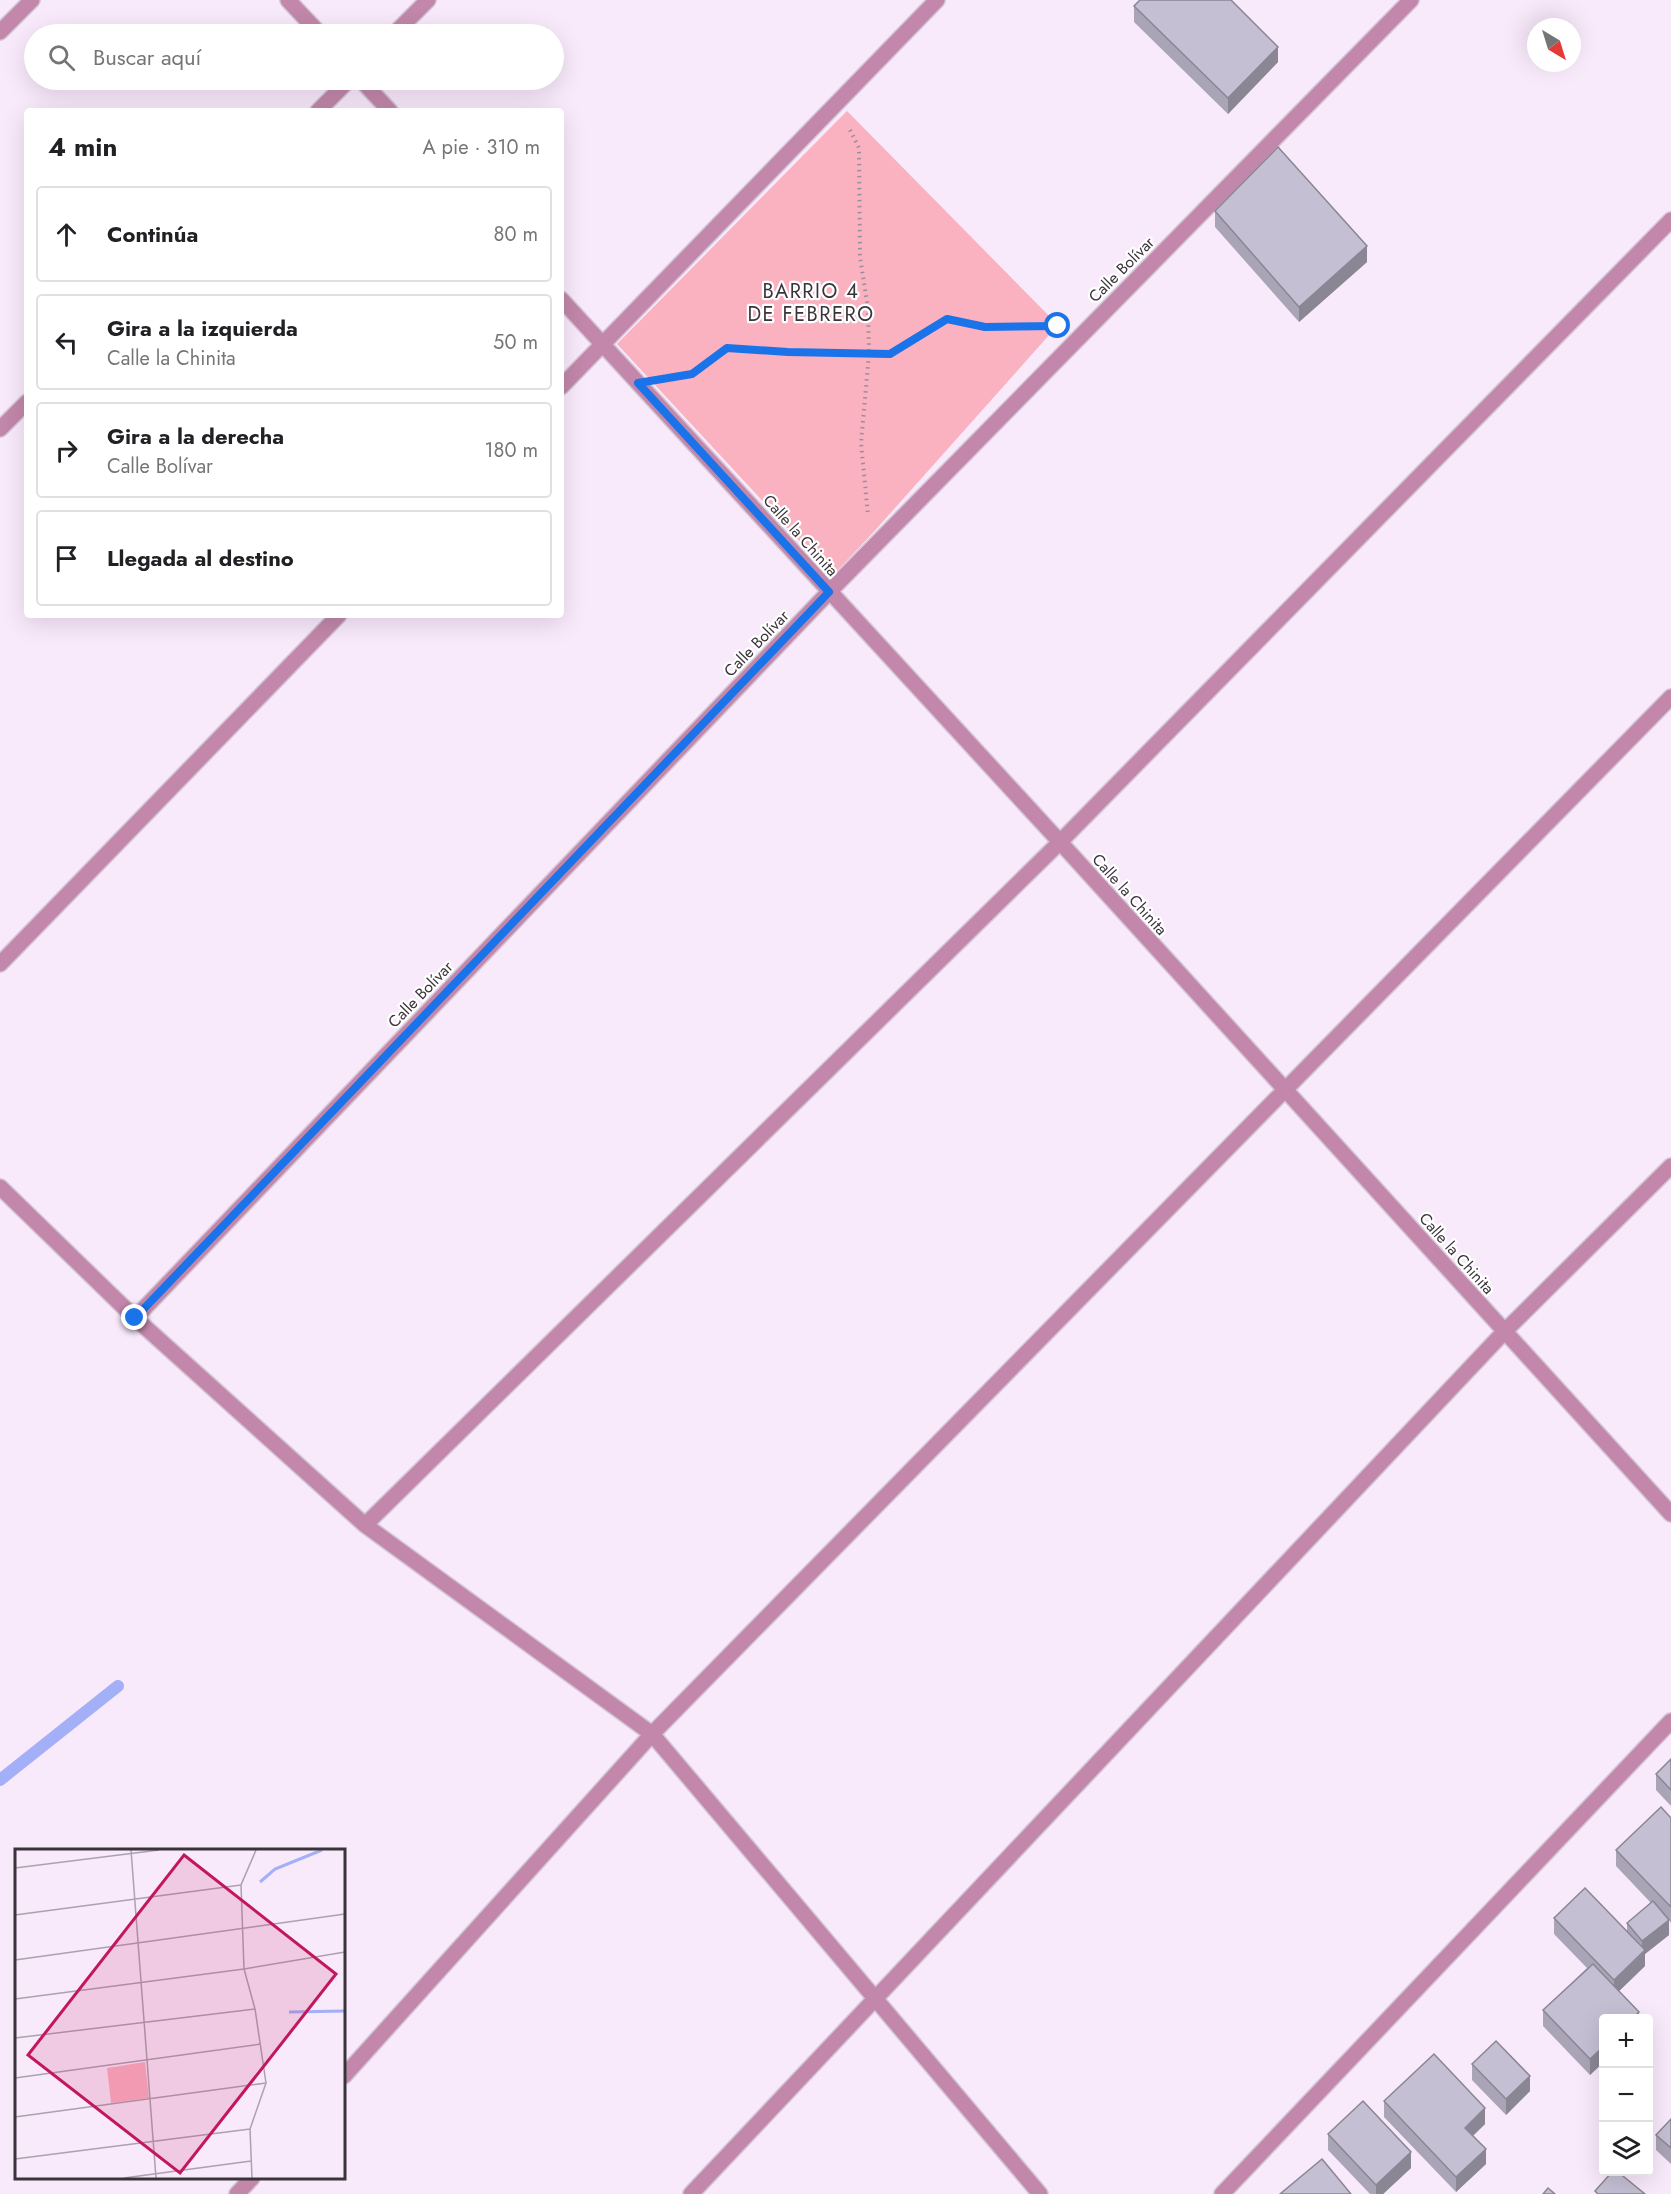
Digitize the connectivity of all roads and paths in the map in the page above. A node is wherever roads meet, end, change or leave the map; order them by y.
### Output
1 (32, 0) edge
2 (288, 0) edge
3 (428, 0) edge
4 (937, 0) edge
5 (1411, 0) edge
6 (311, 24) edge
7 (404, 24) edge
8 (0, 32) edge
9 (339, 90) edge
10 (370, 90) edge
11 (321, 108) edge
12 (387, 108) edge
13 (846, 122) dead end
14 (1671, 220) edge
15 (564, 302) edge
16 (1058, 326) dead end
17 (603, 344) junction
18 (869, 354) junction
19 (638, 383) junction
20 (564, 384) edge
21 (24, 405) edge
22 (0, 429) edge
23 (869, 525) dead end
24 (829, 592) junction
25 (336, 618) edge
26 (1671, 697) edge
27 (1059, 842) junction
28 (0, 964) edge
29 (1283, 1090) junction
30 (1671, 1166) edge
31 (0, 1187) edge
32 (135, 1318) junction
33 (1504, 1332) junction
34 (1671, 1514) edge
35 (365, 1525) junction
36 (1671, 1721) edge
37 (652, 1734) junction
38 (876, 1998) junction
39 (345, 2075) edge
40 (251, 2179) edge
41 (237, 2194) edge
42 (691, 2194) edge
43 (1040, 2194) edge
44 (1222, 2194) edge

1 - 8 street
2 - 6 street
3 - 7 street
4 - 17 street
5 - 24 street, Calle Bolívar
9 - 11 street
10 - 12 street
13 - 18 path
14 - 27 street
15 - 17 street, Calle la Chinita
16 - 18 path
17 - 19 street, Calle la Chinita
17 - 20 street
18 - 19 path
18 - 23 path
19 - 24 street, Calle la Chinita
21 - 22 street
24 - 27 street, Calle la Chinita
24 - 32 street, Calle Bolívar
25 - 28 street
26 - 29 street
27 - 29 street, Calle la Chinita
27 - 35 street
29 - 33 street, Calle la Chinita
29 - 37 street
30 - 33 street
31 - 32 street
32 - 35 street
33 - 34 street, Calle la Chinita
33 - 38 street
35 - 37 street
36 - 44 street
37 - 38 street
37 - 39 street
38 - 42 street
38 - 43 street
40 - 41 street

